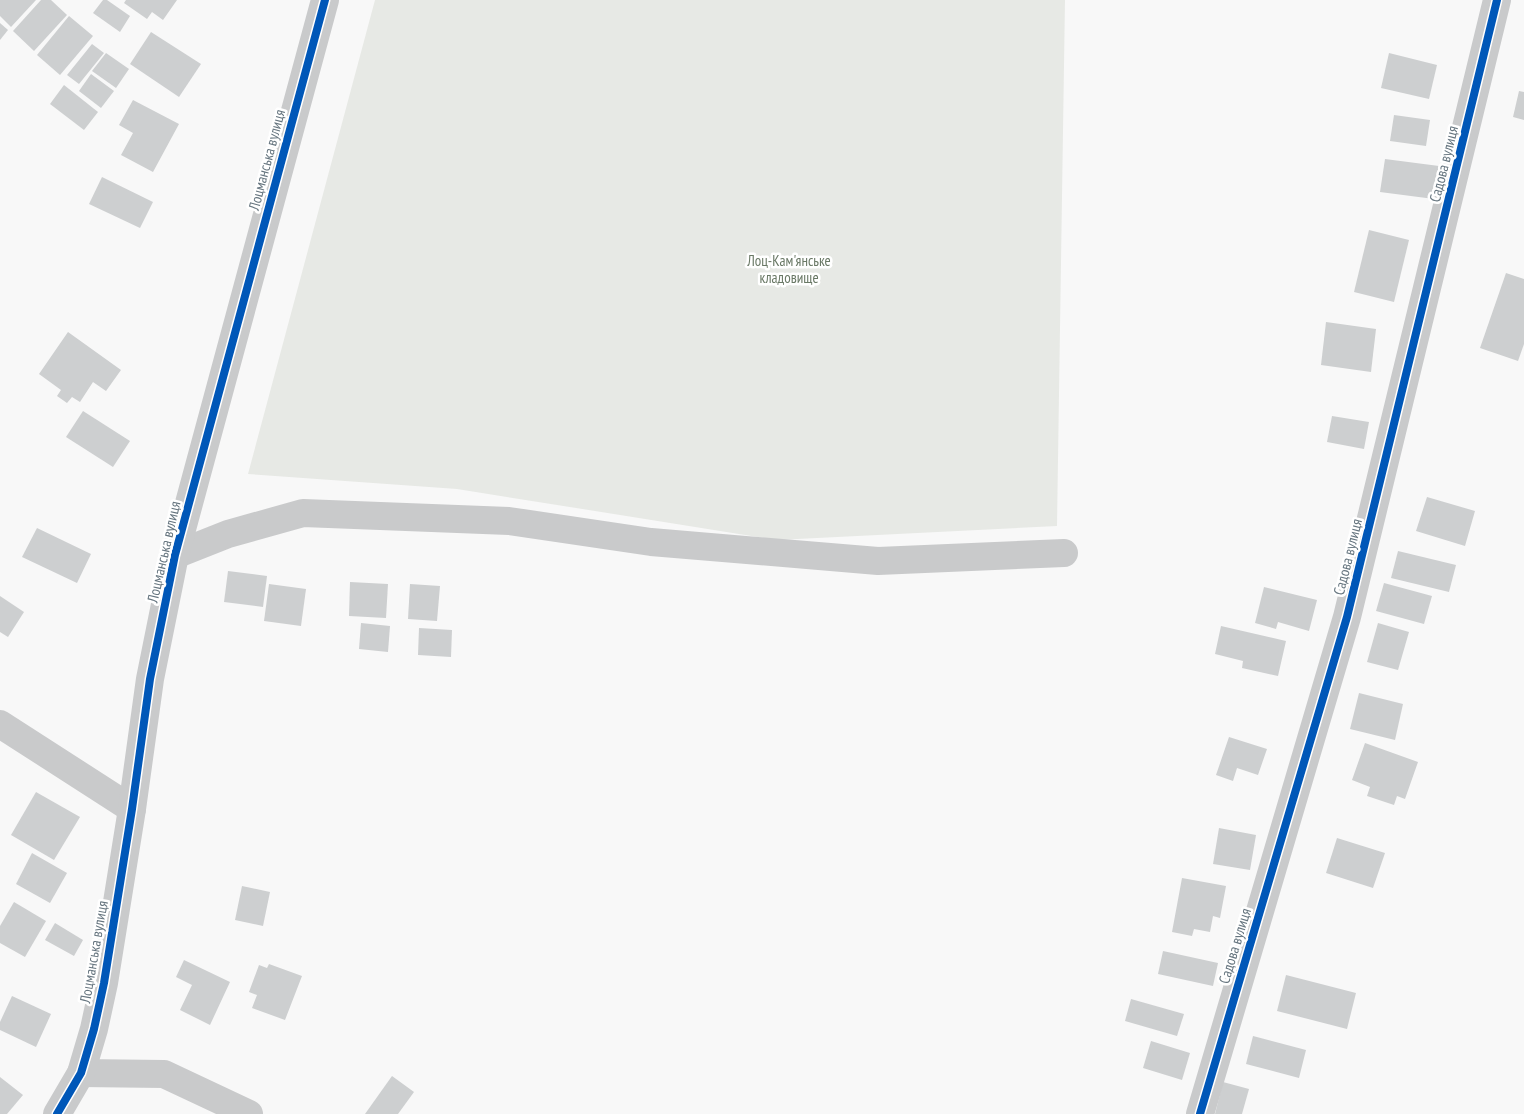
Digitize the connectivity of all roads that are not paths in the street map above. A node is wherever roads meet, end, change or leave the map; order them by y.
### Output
1 (325, 0) edge
2 (1497, 0) edge
3 (1064, 553) dead end
4 (175, 555) junction
5 (0, 724) edge
6 (132, 809) junction
7 (81, 1073) junction
8 (57, 1114) edge
9 (249, 1114) edge
10 (1200, 1114) edge

1 - 4 street, Лоцманська вулиця
2 - 10 street, Садова вулиця
3 - 4 street
4 - 6 street, Лоцманська вулиця
5 - 6 street
6 - 7 street, Лоцманська вулиця
7 - 8 street, Лоцманська вулиця
7 - 9 street

